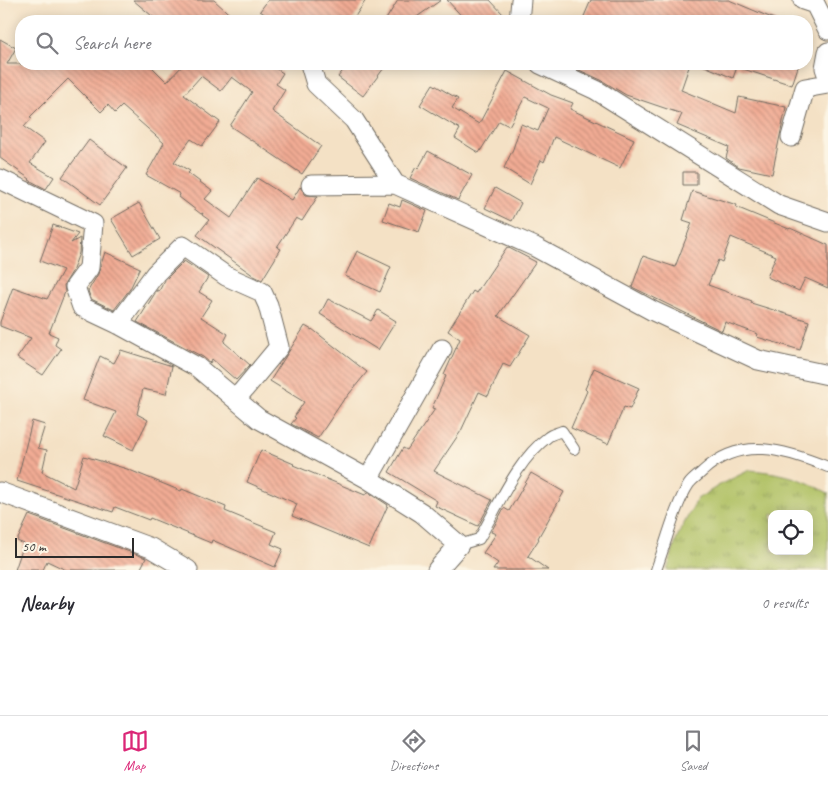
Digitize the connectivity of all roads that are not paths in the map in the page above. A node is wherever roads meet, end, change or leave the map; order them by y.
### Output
1 (521, 0) edge
2 (816, 4) edge
3 (520, 15) edge
4 (828, 30) edge
5 (828, 52) edge
6 (312, 70) edge
7 (553, 70) edge
8 (828, 77) edge
9 (828, 84) edge
10 (790, 137) dead end
11 (0, 179) edge
12 (311, 184) dead end
13 (395, 184) junction
14 (828, 222) edge
15 (118, 324) junction
16 (442, 349) dead end
17 (828, 375) edge
18 (236, 399) junction
19 (574, 450) dead end
20 (828, 467) edge
21 (368, 479) junction
22 (0, 492) edge
23 (460, 545) junction
24 (188, 570) edge
25 (437, 570) edge
26 (656, 570) edge

1 - 3 street
2 - 4 street
5 - 8 street
6 - 13 street
7 - 14 street
9 - 10 street
11 - 15 street
12 - 13 street
13 - 17 street
15 - 18 street
15 - 18 street
16 - 21 street
18 - 21 street
19 - 23 lane
20 - 26 lane
21 - 23 street
22 - 24 street
23 - 25 street

